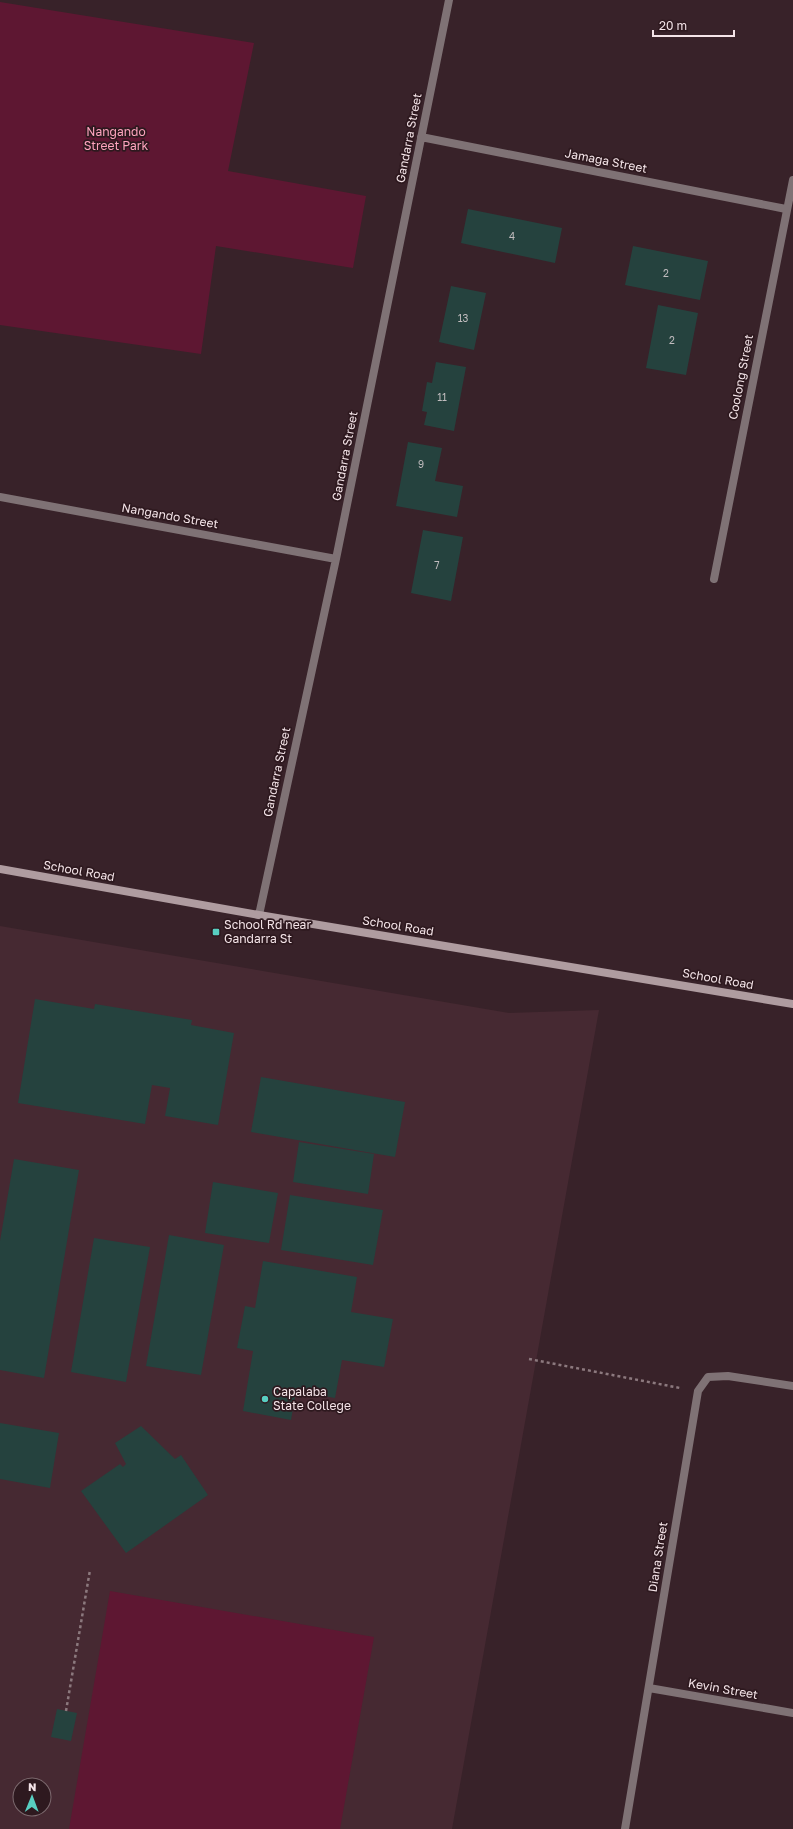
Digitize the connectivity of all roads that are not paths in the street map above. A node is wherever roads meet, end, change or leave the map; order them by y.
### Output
1 (449, 0) edge
2 (421, 137) junction
3 (793, 180) edge
4 (786, 209) junction
5 (0, 497) edge
6 (336, 559) junction
7 (714, 580) dead end
8 (0, 869) edge
9 (259, 915) junction
10 (793, 1004) edge
11 (793, 1386) edge
12 (649, 1688) junction
13 (793, 1713) edge
14 (624, 1829) edge

1 - 2 street, Gandarra Street
2 - 4 street, Jamaga Street
2 - 6 street, Gandarra Street
3 - 4 street, Coolong Street
4 - 7 street, Coolong Street
5 - 6 street, Nangando Street
6 - 9 street, Gandarra Street
8 - 9 street, School Road
9 - 10 street, School Road
11 - 12 street, Diana Street
12 - 13 street, Kevin Street
12 - 14 street, Diana Street

